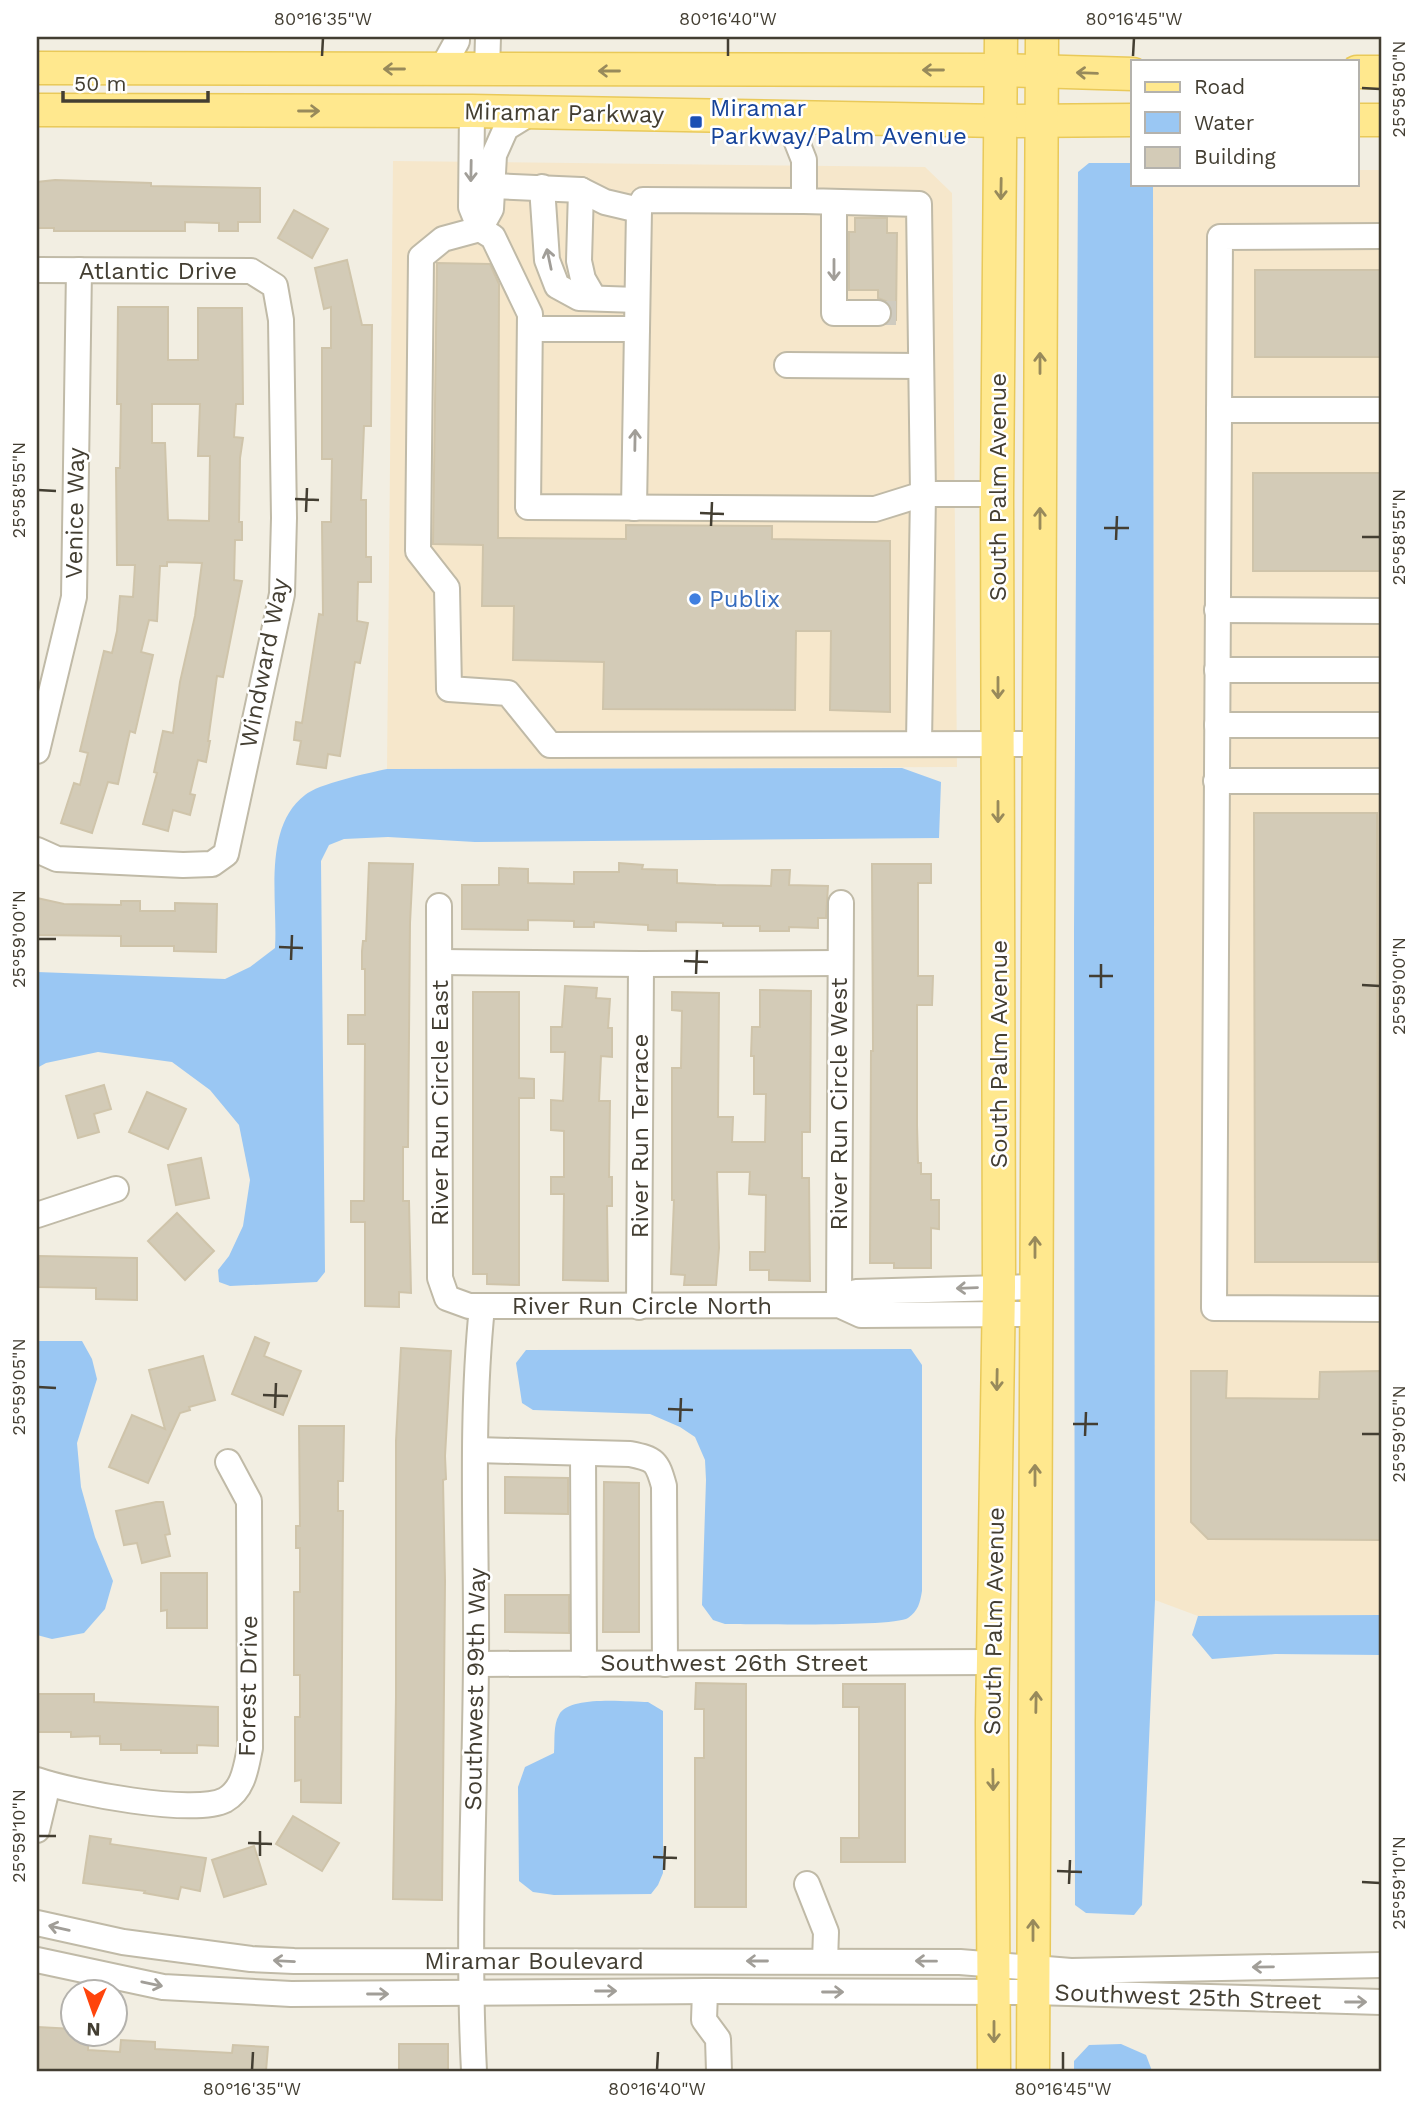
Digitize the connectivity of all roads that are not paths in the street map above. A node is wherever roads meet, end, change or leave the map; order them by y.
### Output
1 (457, 37) edge
2 (488, 37) edge
3 (1001, 37) edge
4 (1042, 37) edge
5 (37, 68) edge
6 (441, 70) junction
7 (487, 70) junction
8 (1001, 70) junction
9 (542, 71) junction
10 (1041, 71) junction
11 (1358, 72) edge
12 (1381, 72) edge
13 (1131, 74) edge
14 (37, 110) edge
15 (411, 111) junction
16 (472, 111) junction
17 (531, 112) junction
18 (787, 117) junction
19 (1041, 120) junction
20 (1131, 120) edge
21 (1358, 120) edge
22 (1381, 120) edge
23 (1001, 121) junction
24 (493, 186) junction
25 (542, 187) junction
26 (581, 190) junction
27 (804, 201) junction
28 (834, 202) junction
29 (639, 210) junction
30 (480, 229) junction
31 (1381, 236) edge
32 (37, 270) edge
33 (79, 270) junction
34 (275, 286) joint
35 (594, 298) junction
36 (637, 300) junction
37 (898, 313) junction
38 (637, 329) junction
39 (530, 330) junction
40 (787, 365) dead end
41 (921, 366) junction
42 (1219, 410) junction
43 (1381, 410) edge
44 (923, 494) junction
45 (997, 494) junction
46 (634, 508) junction
47 (1217, 610) junction
48 (1381, 611) edge
49 (1217, 670) junction
50 (1381, 670) edge
51 (1381, 725) edge
52 (1217, 726) junction
53 (919, 743) junction
54 (998, 744) junction
55 (1037, 744) junction
56 (37, 751) edge
57 (1216, 781) junction
58 (1381, 781) edge
59 (37, 850) edge
60 (841, 903) dead end
61 (439, 906) dead end
62 (440, 961) junction
63 (839, 963) junction
64 (641, 964) junction
65 (116, 1189) dead end
66 (37, 1215) edge
67 (447, 1298) joint
68 (999, 1301) junction
69 (1035, 1301) junction
70 (839, 1304) junction
71 (482, 1307) junction
72 (639, 1307) junction
73 (1381, 1309) edge
74 (476, 1450) junction
75 (583, 1453) junction
76 (228, 1462) dead end
77 (992, 1662) junction
78 (476, 1664) junction
79 (584, 1664) junction
80 (665, 1664) junction
81 (42, 1782) edge
82 (37, 1830) edge
83 (807, 1884) dead end
84 (37, 1923) edge
85 (37, 1960) edge
86 (470, 1960) junction
87 (825, 1961) junction
88 (1381, 1965) edge
89 (994, 1979) junction
90 (1033, 1980) junction
91 (705, 1991) junction
92 (470, 1994) junction
93 (1381, 2002) edge
94 (474, 2071) edge
95 (719, 2071) edge
96 (994, 2071) edge
97 (1033, 2071) edge

1 - 6 street
2 - 7 street
3 - 8 main road, South Palm Avenue
4 - 10 main road, South Palm Avenue
6 -> 5 main road, Miramar Parkway
6 - 7 main road, Miramar Parkway
7 - 9 main road, Miramar Parkway
7 - 15 main road
8 -> 9 main road, Miramar Parkway
8 - 10 main road, Miramar Parkway
8 - 23 main road, South Palm Avenue
9 - 16 main road
13 -> 10 main road, Miramar Parkway
10 - 19 main road, South Palm Avenue
11 - 12 main road
14 -> 15 main road, Miramar Parkway
15 - 16 main road, Miramar Parkway
16 - 17 main road, Miramar Parkway
16 -> 30 street
17 - 18 main road, Miramar Parkway
17 - 24 street
18 - 23 main road, Miramar Parkway
18 - 27 street
19 - 20 main road, Miramar Parkway
19 - 23 main road, Miramar Parkway
55 -> 19 main road, South Palm Avenue
21 - 22 main road
23 -> 45 main road, South Palm Avenue
24 - 25 street
24 - 30 street
25 - 26 street
35 -> 25 street
26 - 29 street
26 - 35 street
27 - 28 street
27 - 29 street
28 -> 37 street
28 - 37 street
29 - 36 street
30 - 39 street
30 - 53 street
31 - 42 street
32 - 33 street, Atlantic Drive
33 - 34 street, Atlantic Drive
33 - 56 street, Venice Way
34 - 59 street, Windward Way
35 - 36 street
36 - 38 street
37 - 41 street
38 - 39 street
46 -> 38 street
39 - 46 street
40 - 41 street
41 - 44 street
42 - 43 street
42 - 47 street
44 - 45 street
44 - 46 street
44 - 53 street
45 -> 54 main road, South Palm Avenue
47 - 48 street
47 - 49 street
49 - 50 street
49 - 52 street
51 - 52 street
52 - 57 street
53 - 54 street
54 - 55 street
54 -> 68 main road, South Palm Avenue
69 -> 55 main road, South Palm Avenue
57 - 58 street
57 - 73 street
60 - 63 street, River Run Circle West
61 - 62 street, River Run Circle East
62 - 64 street
62 - 67 street, River Run Circle East
63 - 64 street
63 - 70 street, River Run Circle West
64 - 72 street, River Run Terrace
65 - 66 street
67 - 71 street, River Run Circle North
68 - 69 street, River Run Circle North
68 - 70 street, River Run Circle North
68 -> 77 main road, South Palm Avenue
90 -> 69 main road, South Palm Avenue
70 - 72 street, River Run Circle North
71 - 72 street, River Run Circle North
71 - 74 street, Southwest 99th Way
74 - 75 street
74 - 78 street, Southwest 99th Way
75 - 79 street
75 - 80 street
76 - 81 street, Forest Drive
77 - 80 street, Southwest 26th Street
77 -> 89 main road, South Palm Avenue
78 - 79 street, Southwest 26th Street
78 - 86 street, Southwest 99th Way
79 - 80 street, Southwest 26th Street
81 - 82 street
83 - 87 street
86 -> 84 street, Miramar Boulevard
85 -> 92 street, Miramar Boulevard
87 -> 86 street, Miramar Boulevard
86 - 92 street, Southwest 99th Way
89 -> 87 street, Miramar Boulevard
88 -> 90 street, Southwest 25th Street
89 - 90 street, Southwest 25th Street
91 -> 89 street, Miramar Boulevard
89 -> 96 main road, South Palm Avenue
90 -> 93 street, Southwest 25th Street
90 - 97 main road, South Palm Avenue
92 -> 91 street, Miramar Boulevard
91 - 95 street
92 - 94 street, Southwest 99th Way

